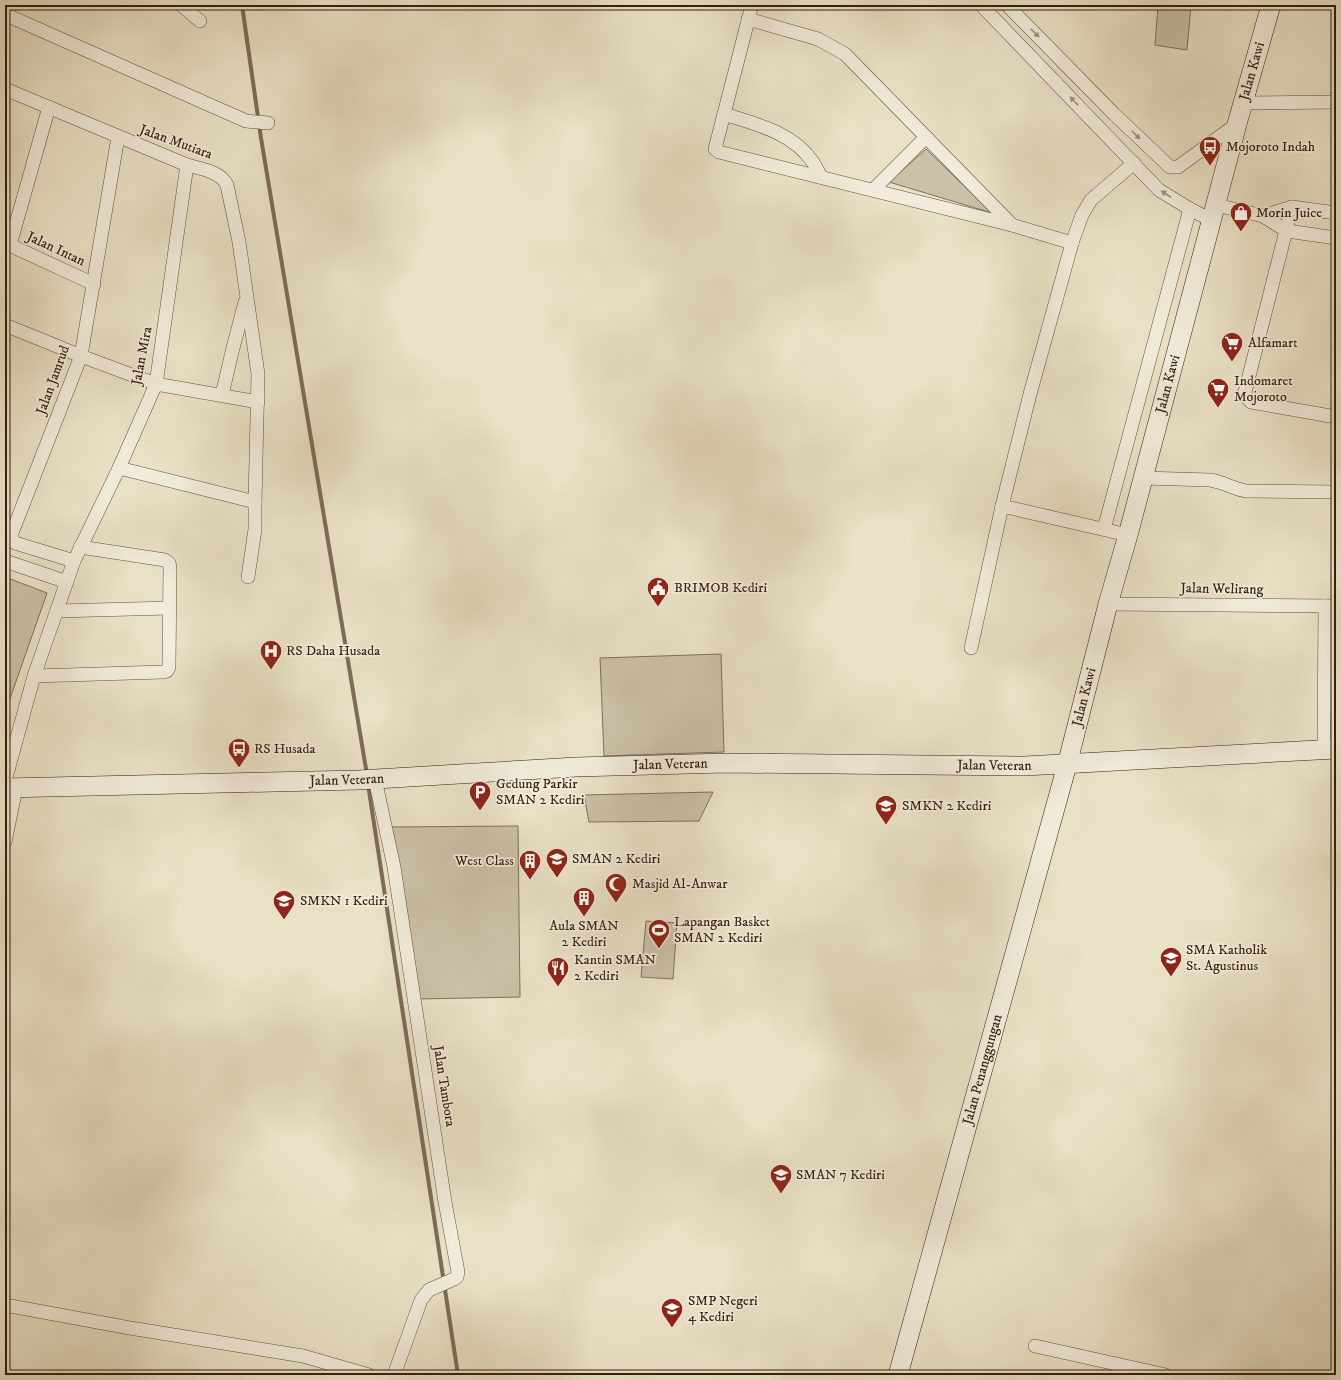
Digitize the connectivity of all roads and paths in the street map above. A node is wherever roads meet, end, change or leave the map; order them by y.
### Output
1 (181, 5) edge
2 (752, 5) edge
3 (981, 5) edge
4 (1007, 5) edge
5 (1271, 5) edge
6 (5, 16) edge
7 (748, 19) junction
8 (200, 21) dead end
9 (5, 89) edge
10 (1336, 102) edge
11 (1244, 103) junction
12 (48, 107) junction
13 (724, 114) junction
14 (1114, 114) junction
15 (262, 122) dead end
16 (1237, 124) junction
17 (1100, 128) junction
18 (118, 137) junction
19 (926, 137) junction
20 (1134, 163) junction
21 (187, 165) junction
22 (821, 177) junction
23 (873, 190) junction
24 (1292, 207) junction
25 (1190, 209) junction
26 (1214, 213) junction
27 (1336, 213) edge
28 (1264, 216) junction
29 (1012, 225) junction
30 (1287, 231) junction
31 (1336, 238) edge
32 (1072, 243) junction
33 (8, 244) edge
34 (94, 284) junction
35 (247, 297) junction
36 (5, 325) edge
37 (81, 356) junction
38 (156, 384) junction
39 (222, 395) junction
40 (258, 402) junction
41 (1336, 416) edge
42 (119, 468) junction
43 (1143, 478) junction
44 (1336, 492) edge
45 (255, 502) junction
46 (1002, 506) junction
47 (1104, 530) junction
48 (1128, 535) junction
49 (80, 547) junction
50 (5, 561) edge
51 (74, 561) junction
52 (248, 577) dead end
53 (67, 582) junction
54 (1108, 604) junction
55 (1330, 606) edge
56 (169, 608) junction
57 (57, 611) junction
58 (971, 648) dead end
59 (34, 676) junction
60 (1330, 749) edge
61 (1067, 765) junction
62 (369, 779) junction
63 (9, 786) edge
64 (5, 842) edge
65 (5, 1305) edge
66 (1035, 1346) dead end
67 (369, 1375) edge
68 (394, 1375) edge
69 (898, 1375) edge
70 (1166, 1375) edge

1 - 8 street
2 - 7 street
17 -> 3 street
4 -> 14 street
5 - 11 main road, Jalan Kawi
6 - 15 street
7 - 13 street
7 - 19 street
9 - 12 street, Jalan Mutiara
10 - 11 street
11 - 16 main road, Jalan Kawi
12 - 18 street, Jalan Mutiara
12 - 33 street
13 - 22 street
13 - 22 street
14 -> 16 street
14 - 17 street
16 - 26 main road, Jalan Kawi
17 - 20 street
18 - 21 street, Jalan Mutiara
18 - 34 street, Jalan Jamrud
19 - 23 street
19 - 29 street
25 -> 20 street
20 - 32 street
21 - 35 street, Jalan Mutiara
21 - 38 street, Jalan Mira
22 - 23 street
23 - 29 street
24 - 27 street
24 - 28 street
24 - 30 street
25 - 26 street
25 - 47 street
26 - 28 street
26 - 43 main road, Jalan Kawi
28 - 30 street
29 - 32 street
30 - 31 street
30 - 41 street
32 - 46 street
33 - 34 street, Jalan Intan
34 - 37 street, Jalan Jamrud
35 - 39 street, Jalan Mutiara
35 - 40 street, Jalan Mutiara
36 - 37 street
37 - 38 street
37 - 51 street, Jalan Jamrud
38 - 39 street
38 - 42 street, Jalan Mira
39 - 40 street
40 - 45 street, Jalan Mutiara
42 - 45 street
42 - 49 street, Jalan Mira
43 - 44 street
43 - 48 main road, Jalan Kawi
45 - 52 street, Jalan Mutiara
46 - 47 street
46 - 58 street
47 - 48 street
48 - 54 main road, Jalan Kawi
49 - 51 street, Jalan Mira
49 - 56 street
50 - 53 street
51 - 53 street, Jalan Mira
53 - 57 street, Jalan Mira
54 - 55 street, Jalan Welirang
54 - 61 main road, Jalan Kawi
55 - 60 street
56 - 57 street
56 - 59 street
57 - 59 street, Jalan Mira
59 - 63 street, Jalan Mira
60 - 61 main road, Jalan Veteran
61 - 62 main road, Jalan Veteran
61 - 69 main road, Jalan Penanggungan
62 - 63 main road, Jalan Veteran
62 - 68 street, Jalan Tambora
63 - 64 street, Jalan Mira
65 - 67 street
66 - 70 street

